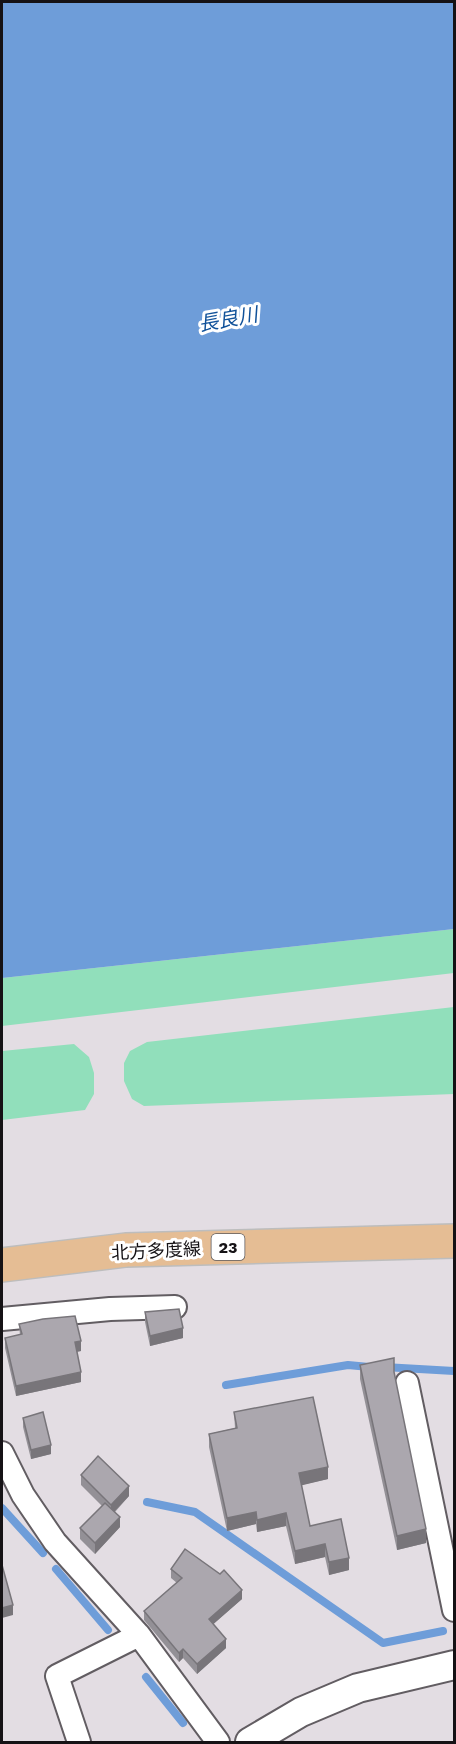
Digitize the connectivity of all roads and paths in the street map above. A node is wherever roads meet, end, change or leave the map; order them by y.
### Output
1 (454, 1241) edge
2 (2, 1265) edge
3 (175, 1307) edge
4 (2, 1319) edge
5 (407, 1383) dead end
6 (2, 1453) edge
7 (454, 1610) edge
8 (139, 1635) junction
9 (454, 1665) edge
10 (79, 1743) edge
11 (218, 1743) edge
12 (250, 1743) edge

1 - 2 main road, 北方多度線 / 23
3 - 4 street
5 - 7 street
6 - 8 street
8 - 10 street
8 - 11 street
9 - 12 street

